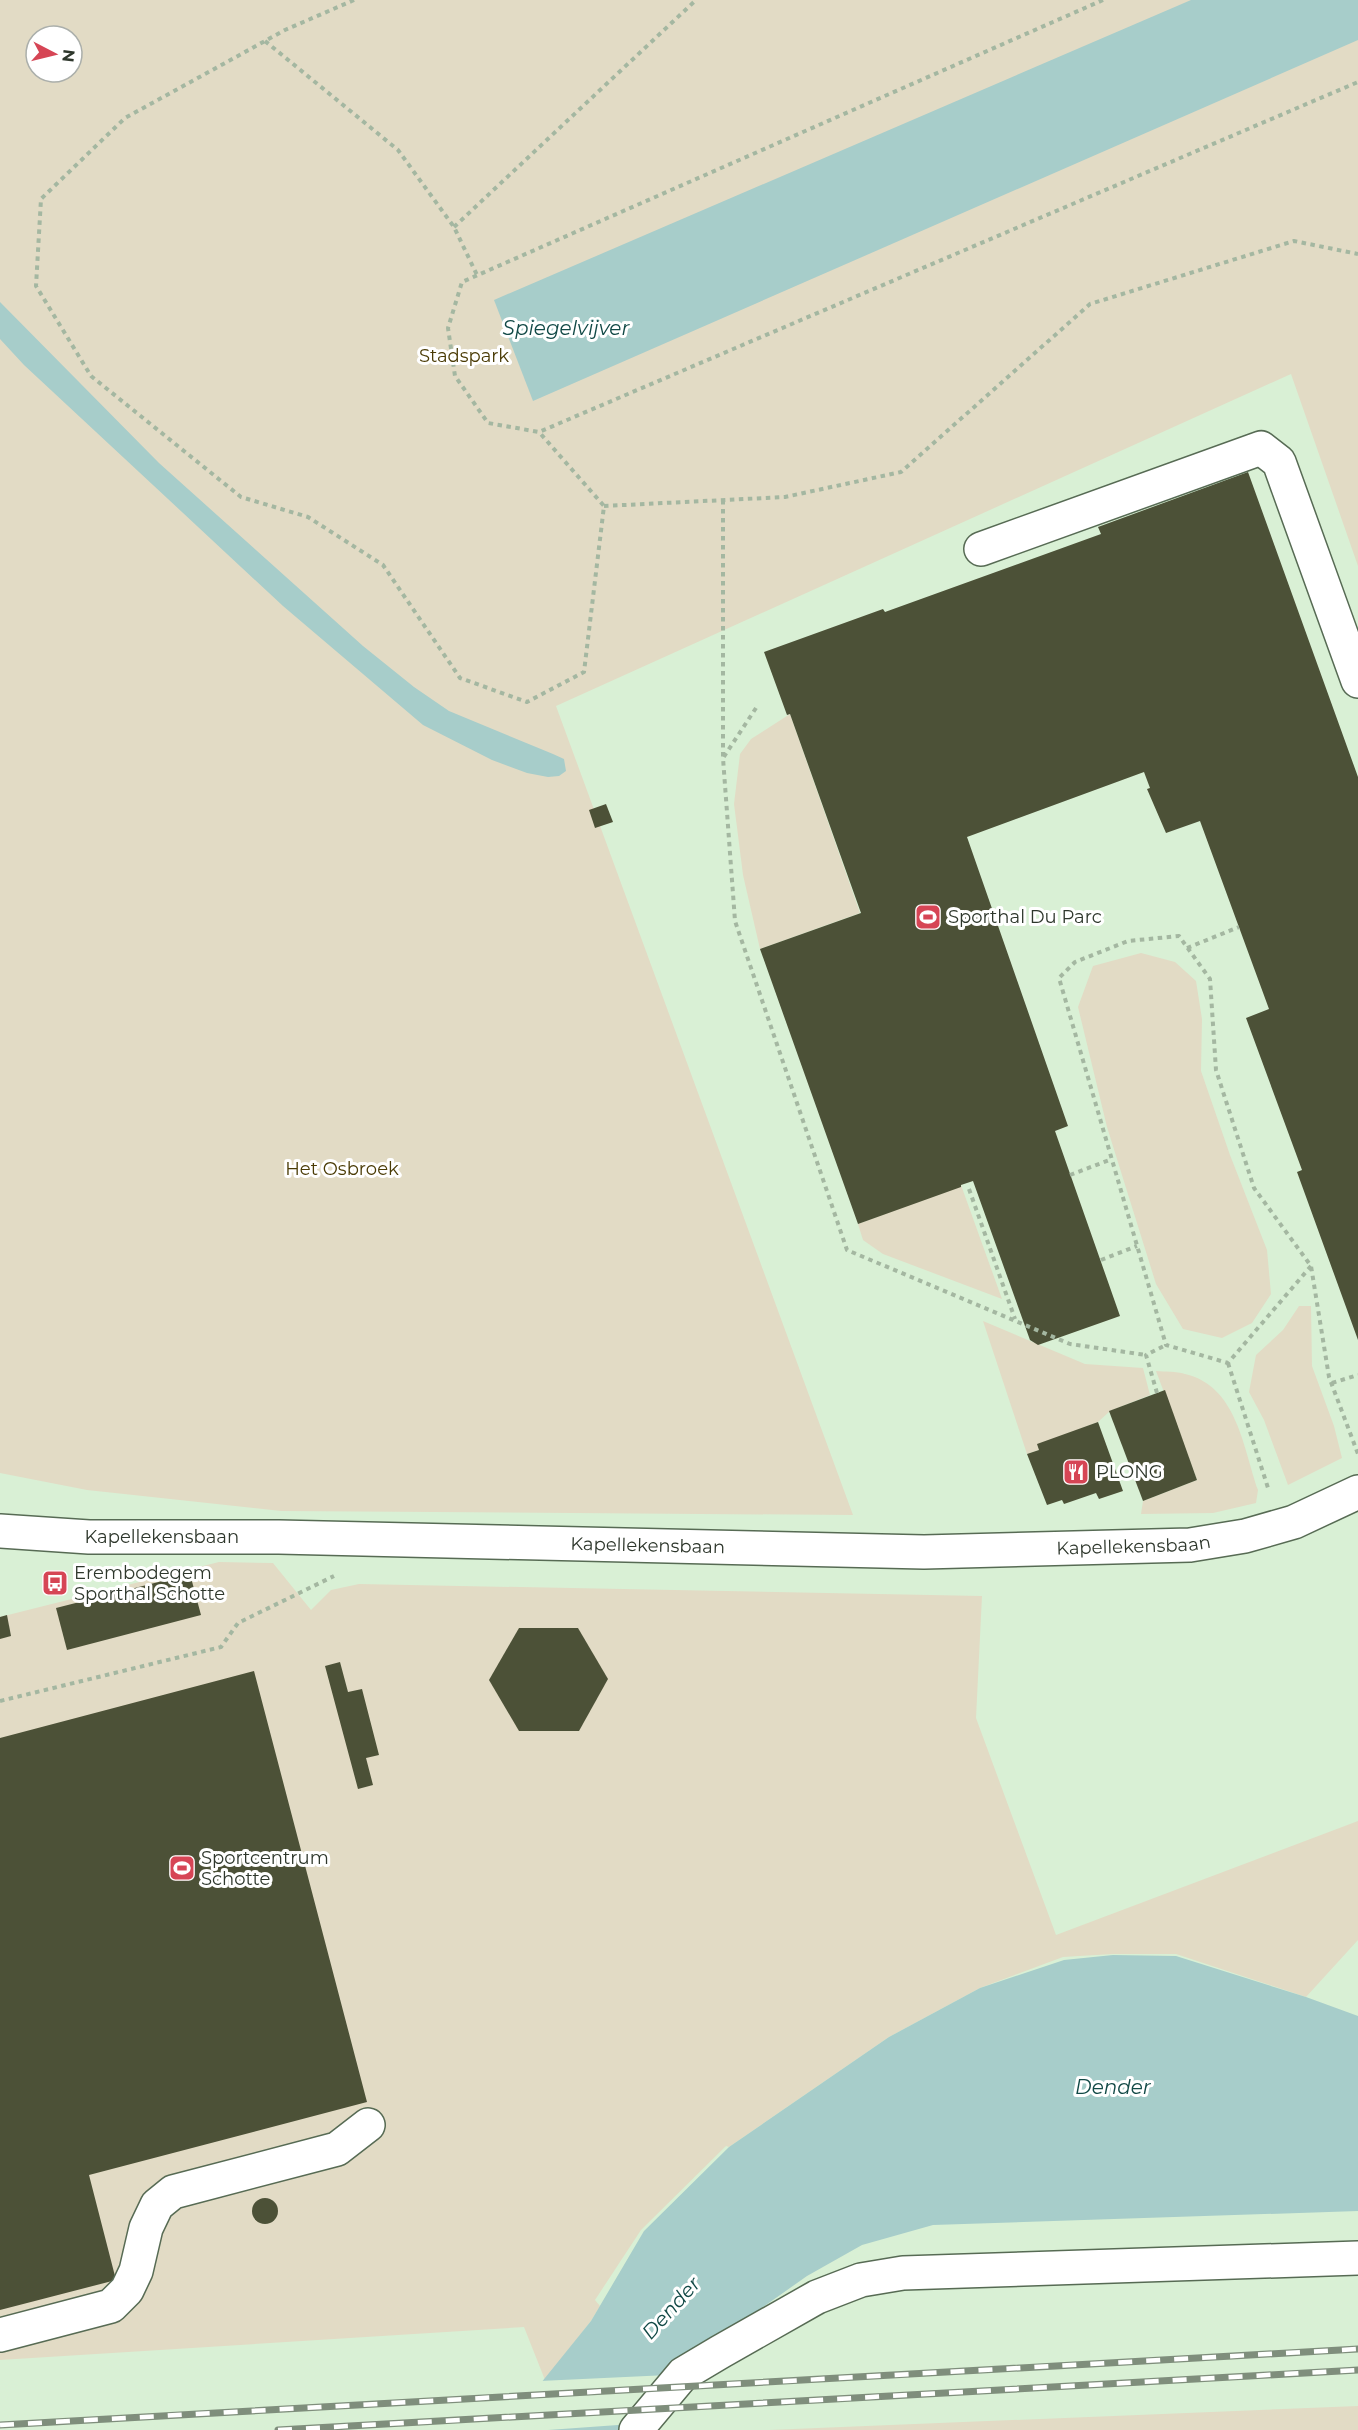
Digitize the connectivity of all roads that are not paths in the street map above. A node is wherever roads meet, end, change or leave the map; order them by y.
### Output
1 (981, 549) dead end
2 (1358, 681) edge
3 (1358, 1492) edge
4 (0, 1531) edge
5 (368, 2125) dead end
6 (1358, 2258) edge
7 (0, 2335) edge
8 (636, 2430) edge

1 - 2 street
3 - 4 street, Kapellekensbaan
5 - 7 street
6 - 8 street

